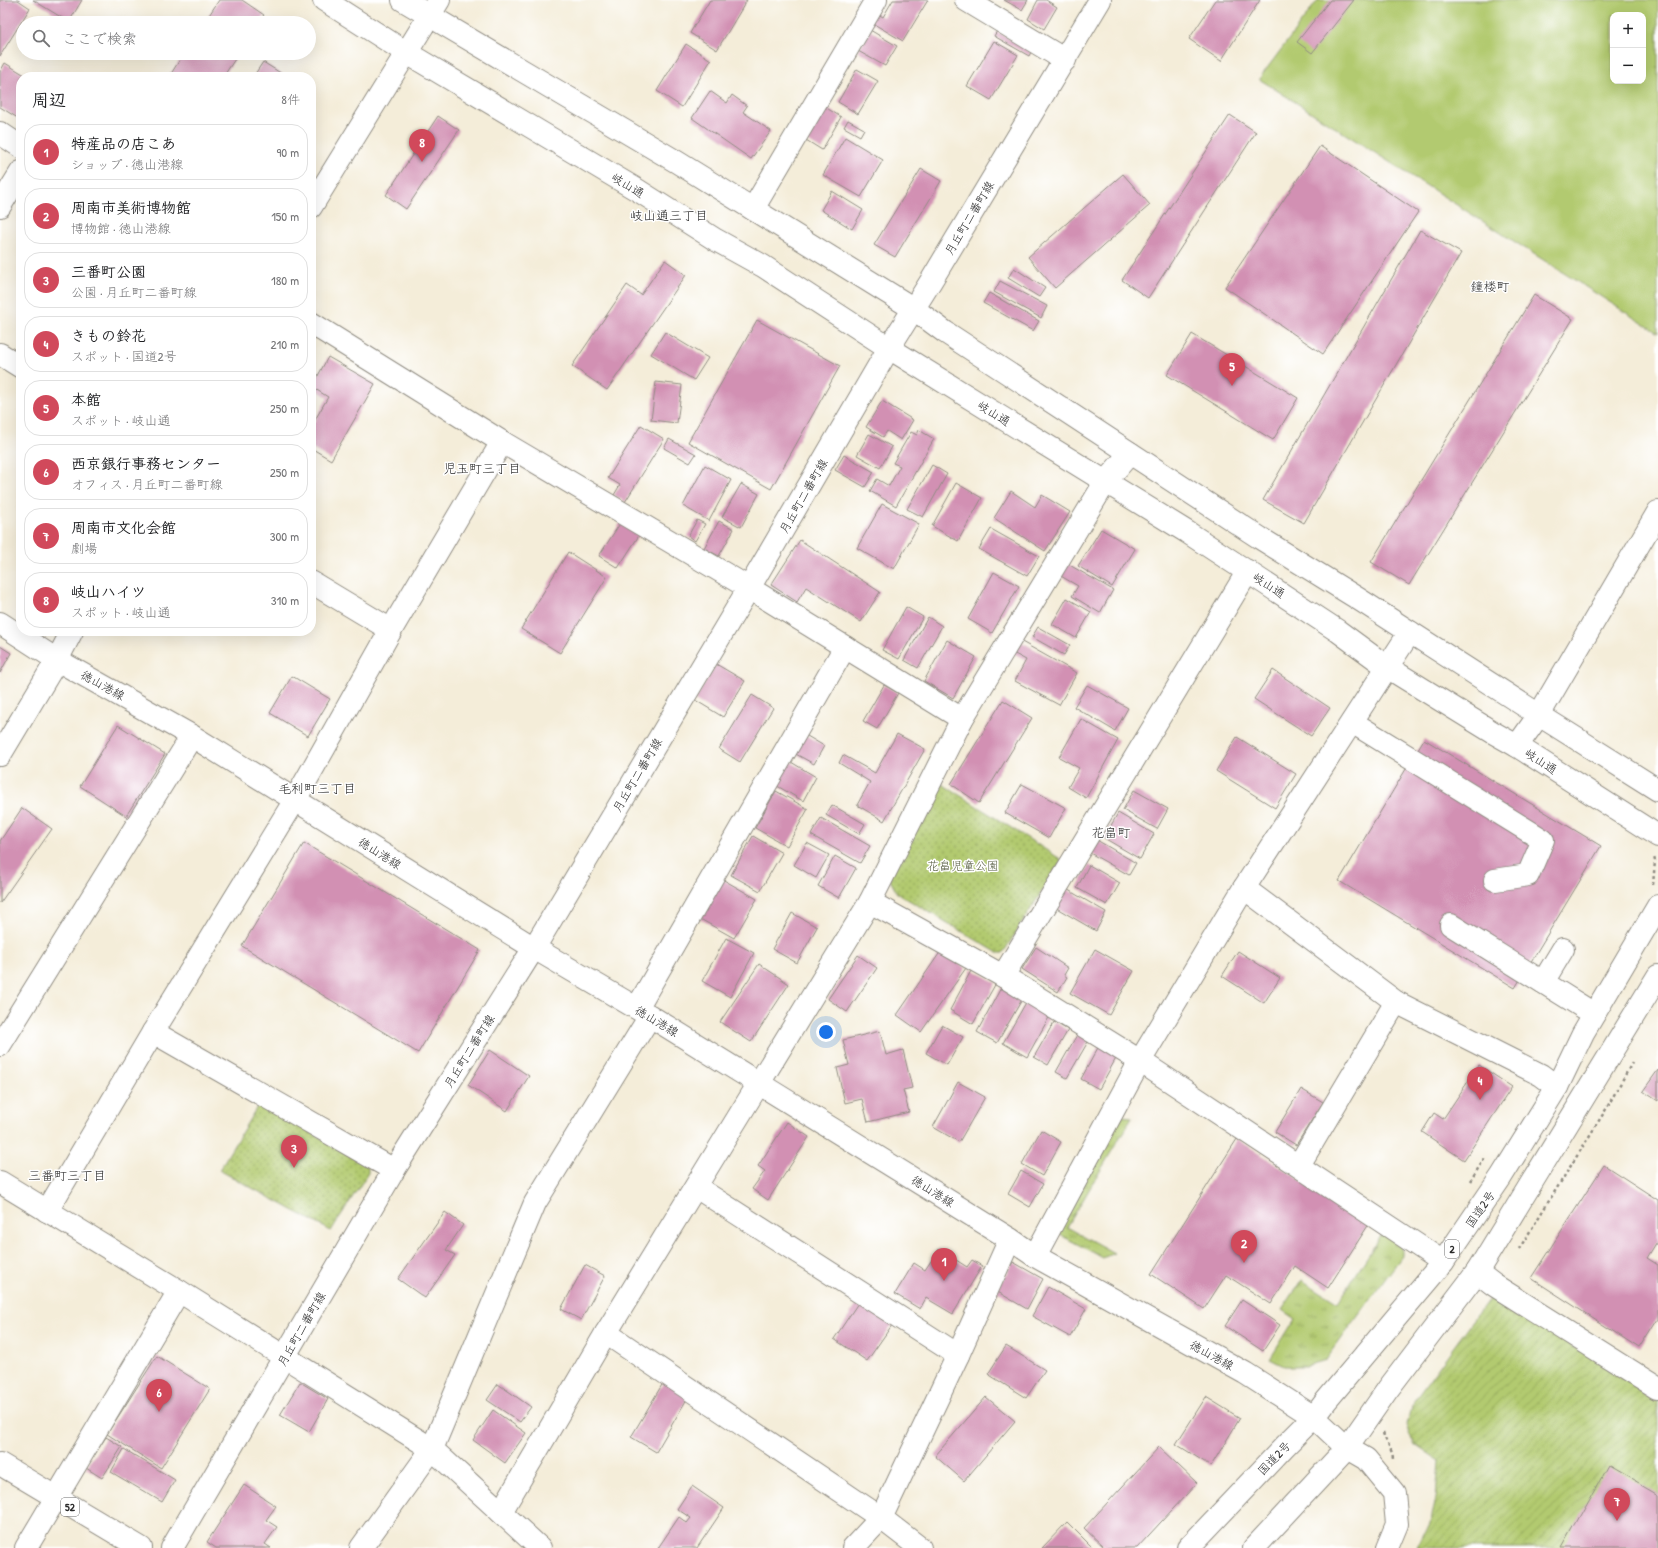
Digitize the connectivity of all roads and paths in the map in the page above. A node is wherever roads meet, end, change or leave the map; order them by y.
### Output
1 (324, 0) edge
2 (403, 0) edge
3 (876, 0) edge
4 (966, 0) edge
5 (1100, 0) edge
6 (434, 8) edge
7 (407, 53) junction
8 (1065, 60) junction
9 (0, 133) edge
10 (16, 144) edge
11 (16, 180) edge
12 (316, 199) edge
13 (0, 206) edge
14 (753, 209) junction
15 (914, 309) junction
16 (316, 326) edge
17 (889, 348) junction
18 (0, 354) edge
19 (16, 364) edge
20 (502, 442) junction
21 (1130, 453) junction
22 (1106, 481) junction
23 (1658, 512) edge
24 (1248, 571) junction
25 (316, 585) edge
26 (749, 588) junction
27 (0, 623) edge
28 (391, 630) junction
29 (1410, 632) junction
30 (16, 633) edge
31 (20, 636) edge
32 (69, 636) edge
33 (845, 647) junction
34 (57, 660) junction
35 (1387, 667) junction
36 (1539, 715) junction
37 (962, 719) junction
38 (1352, 722) junction
39 (192, 736) junction
40 (1517, 746) junction
41 (0, 755) edge
42 (1658, 790) edge
43 (295, 800) junction
44 (1656, 846) edge
45 (1495, 880) dead end
46 (1244, 888) junction
47 (1655, 897) edge
48 (870, 902) junction
49 (1451, 925) dead end
50 (534, 948) junction
51 (1563, 949) dead end
52 (1003, 976) junction
53 (1658, 976) edge
54 (1543, 982) junction
55 (1396, 1002) junction
56 (643, 1012) junction
57 (1594, 1014) junction
58 (153, 1032) junction
59 (0, 1045) edge
60 (1636, 1056) dead end
61 (1140, 1061) junction
62 (758, 1083) junction
63 (1558, 1087) junction
64 (1298, 1165) junction
65 (394, 1170) junction
66 (0, 1182) edge
67 (696, 1187) junction
68 (47, 1211) junction
69 (1010, 1239) junction
70 (1515, 1254) dead end
71 (1035, 1256) junction
72 (1443, 1262) junction
73 (1477, 1272) junction
74 (179, 1291) junction
75 (606, 1333) junction
76 (958, 1355) junction
77 (284, 1358) junction
78 (1658, 1388) edge
79 (1314, 1417) junction
80 (1386, 1444) dead end
81 (432, 1448) junction
82 (1347, 1448) junction
83 (1392, 1452) dead end
84 (0, 1464) edge
85 (55, 1498) junction
86 (501, 1512) junction
87 (881, 1518) junction
88 (26, 1548) edge
89 (141, 1548) edge
90 (172, 1548) edge
91 (361, 1548) edge
92 (540, 1548) edge
93 (854, 1548) edge
94 (920, 1548) edge
95 (1188, 1548) edge
96 (1254, 1548) edge
97 (1387, 1548) edge

1 - 7 main road, 岐山通
2 - 6 main road
3 - 14 main road
4 - 8 main road
5 - 8 main road, 月丘町二番町線
6 - 7 main road
6 - 14 main road
7 - 12 main road
7 - 17 main road, 岐山通
8 - 15 main road, 月丘町二番町線
9 - 10 main road
11 - 13 main road
14 - 15 main road
15 - 17 main road, 月丘町二番町線
15 - 21 main road
16 - 20 main road
17 - 22 main road, 岐山通
17 - 26 main road, 月丘町二番町線
18 - 19 main road
20 - 26 main road
20 - 28 main road
21 - 22 main road
21 - 29 main road
22 - 24 main road, 岐山通
22 - 37 main road
23 - 36 main road
24 - 35 main road, 岐山通
24 - 52 main road
25 - 28 main road
26 - 33 main road
26 - 50 main road, 月丘町二番町線
27 - 30 main road, 徳山港線
28 - 43 main road
29 - 35 main road
29 - 36 main road
31 - 34 main road, 徳山港線
32 - 34 main road
33 - 37 main road
33 - 56 main road
34 - 39 main road, 徳山港線
34 - 41 main road
35 - 38 main road
35 - 40 main road, 岐山通
36 - 40 main road
36 - 42 main road
37 - 48 main road
38 - 45 main road
38 - 46 main road
39 - 43 main road, 徳山港線
39 - 59 main road
40 - 44 main road, 岐山通
43 - 50 main road, 徳山港線
43 - 58 main road
44 - 47 path
46 - 55 main road
46 - 61 main road
47 - 57 main road, 国道2号 / 2
48 - 52 main road
48 - 62 main road
49 - 54 main road
50 - 56 main road, 徳山港線
50 - 65 main road, 月丘町二番町線
51 - 54 main road
52 - 61 main road
53 - 73 main road
54 - 57 main road
55 - 63 main road
55 - 64 main road
56 - 62 main road, 徳山港線
56 - 81 main road
57 - 63 main road, 国道2号 / 2
58 - 65 main road
58 - 68 main road
60 - 70 path
61 - 64 main road
61 - 71 main road
62 - 67 main road
62 - 69 main road, 徳山港線
63 - 72 main road, 国道2号 / 2
64 - 72 main road
65 - 77 main road, 月丘町二番町線
66 - 68 main road
67 - 75 main road
67 - 76 main road
68 - 74 main road
69 - 71 main road, 徳山港線
69 - 76 main road
71 - 79 main road, 徳山港線
72 - 79 main road, 国道2号 / 2
73 - 78 main road
73 - 82 main road
74 - 77 main road
74 - 85 main road
75 - 86 main road
75 - 87 main road
76 - 87 main road
77 - 81 main road
77 - 90 main road, 月丘町二番町線
79 - 82 main road, 徳山港線
79 - 95 main road, 国道2号 / 2
80 - 83 path
81 - 86 main road
81 - 91 main road
82 - 96 main road
82 - 97 main road, 徳山港線
84 - 85 main road, 52
85 - 88 main road
85 - 89 main road, 52
86 - 92 main road
87 - 93 main road
87 - 94 main road

